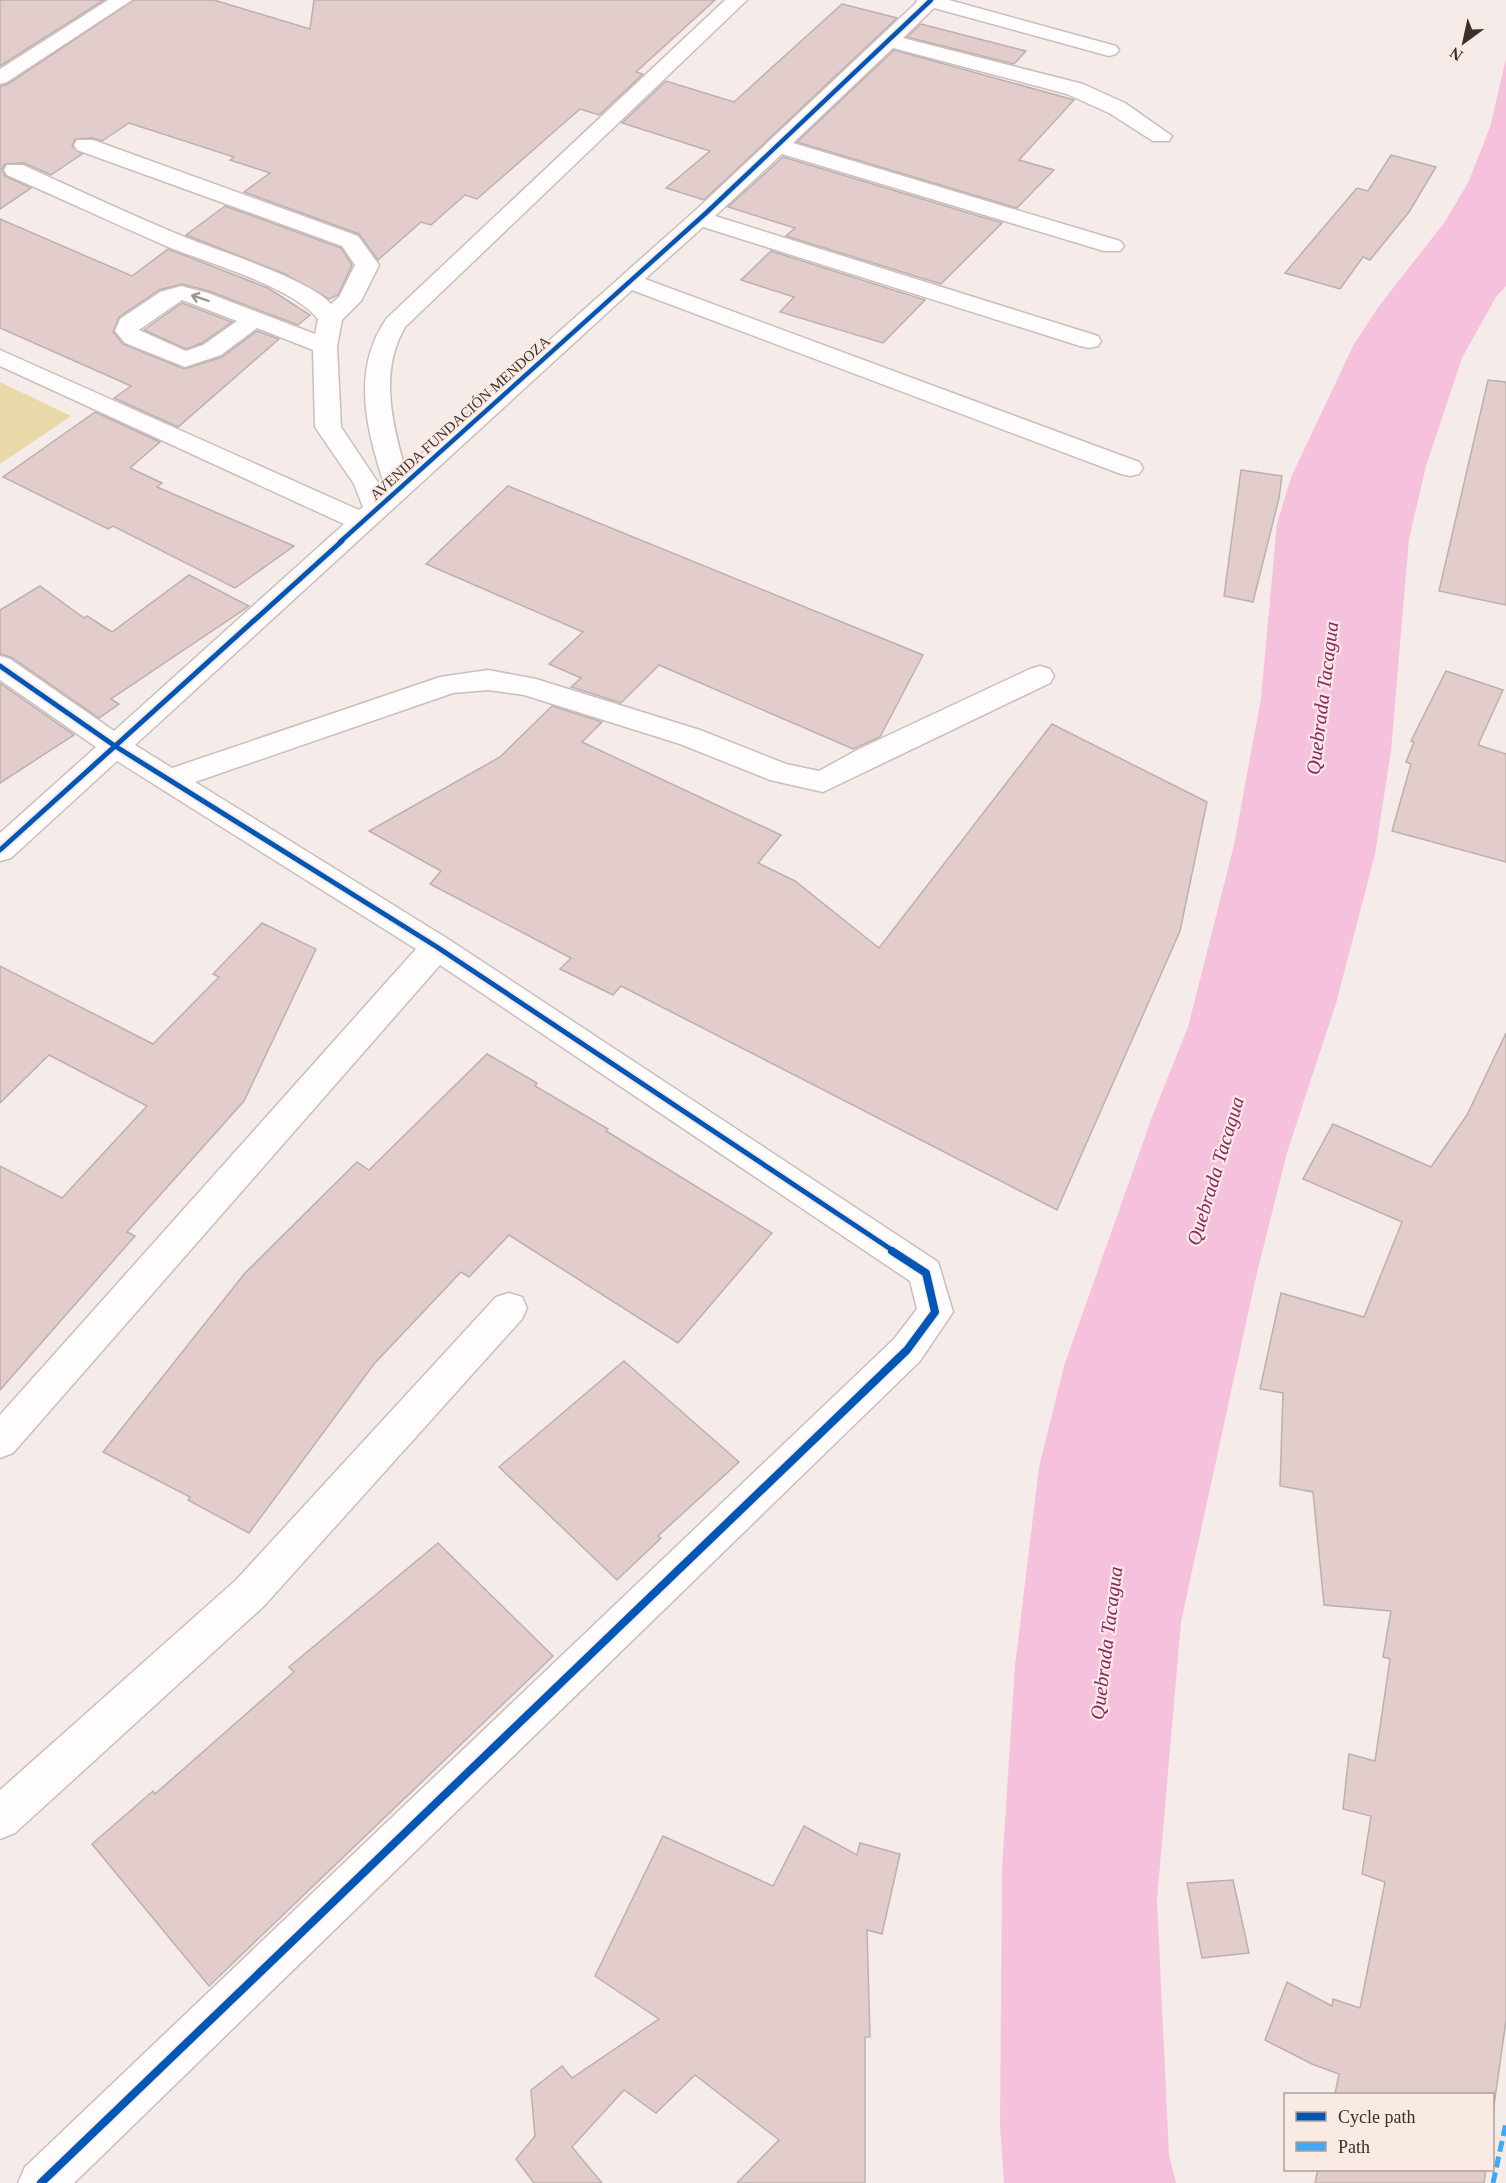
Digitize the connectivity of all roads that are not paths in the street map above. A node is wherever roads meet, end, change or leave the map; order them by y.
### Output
1 (122, 0) edge
2 (737, 0) edge
3 (929, 0) edge
4 (888, 40) junction
5 (1109, 50) dead end
6 (0, 78) edge
7 (1161, 136) dead end
8 (85, 145) dead end
9 (776, 145) junction
10 (15, 170) dead end
11 (701, 219) junction
12 (1112, 246) dead end
13 (629, 281) junction
14 (330, 318) junction
15 (255, 319) dead end
16 (1089, 340) dead end
17 (325, 346) junction
18 (0, 357) edge
19 (1130, 468) dead end
20 (399, 489) junction
21 (370, 515) junction
22 (0, 666) edge
23 (1040, 676) dead end
24 (115, 746) junction
25 (169, 780) junction
26 (0, 850) edge
27 (437, 947) junction
28 (509, 1308) dead end
29 (0, 1441) edge
30 (0, 1818) edge
31 (41, 2183) edge

1 - 6 street
2 - 20 street
3 - 4 street, AVENIDA FUNDACIÓN MENDOZA
3 - 5 street
4 - 7 street
4 - 9 street, AVENIDA FUNDACIÓN MENDOZA
8 - 14 street
9 - 11 street, AVENIDA FUNDACIÓN MENDOZA
9 - 12 street
10 - 14 street
11 - 13 street, AVENIDA FUNDACIÓN MENDOZA
11 - 16 street
13 - 19 street
13 - 20 street, AVENIDA FUNDACIÓN MENDOZA
14 - 17 street
15 - 17 street
17 - 21 street
18 - 21 street
20 - 21 street, AVENIDA FUNDACIÓN MENDOZA
21 - 24 street, AVENIDA FUNDACIÓN MENDOZA
22 - 24 street
23 - 25 street
24 - 25 street
24 - 26 street, AVENIDA FUNDACIÓN MENDOZA
25 - 27 street
27 - 29 street
27 - 31 street
28 - 30 street

